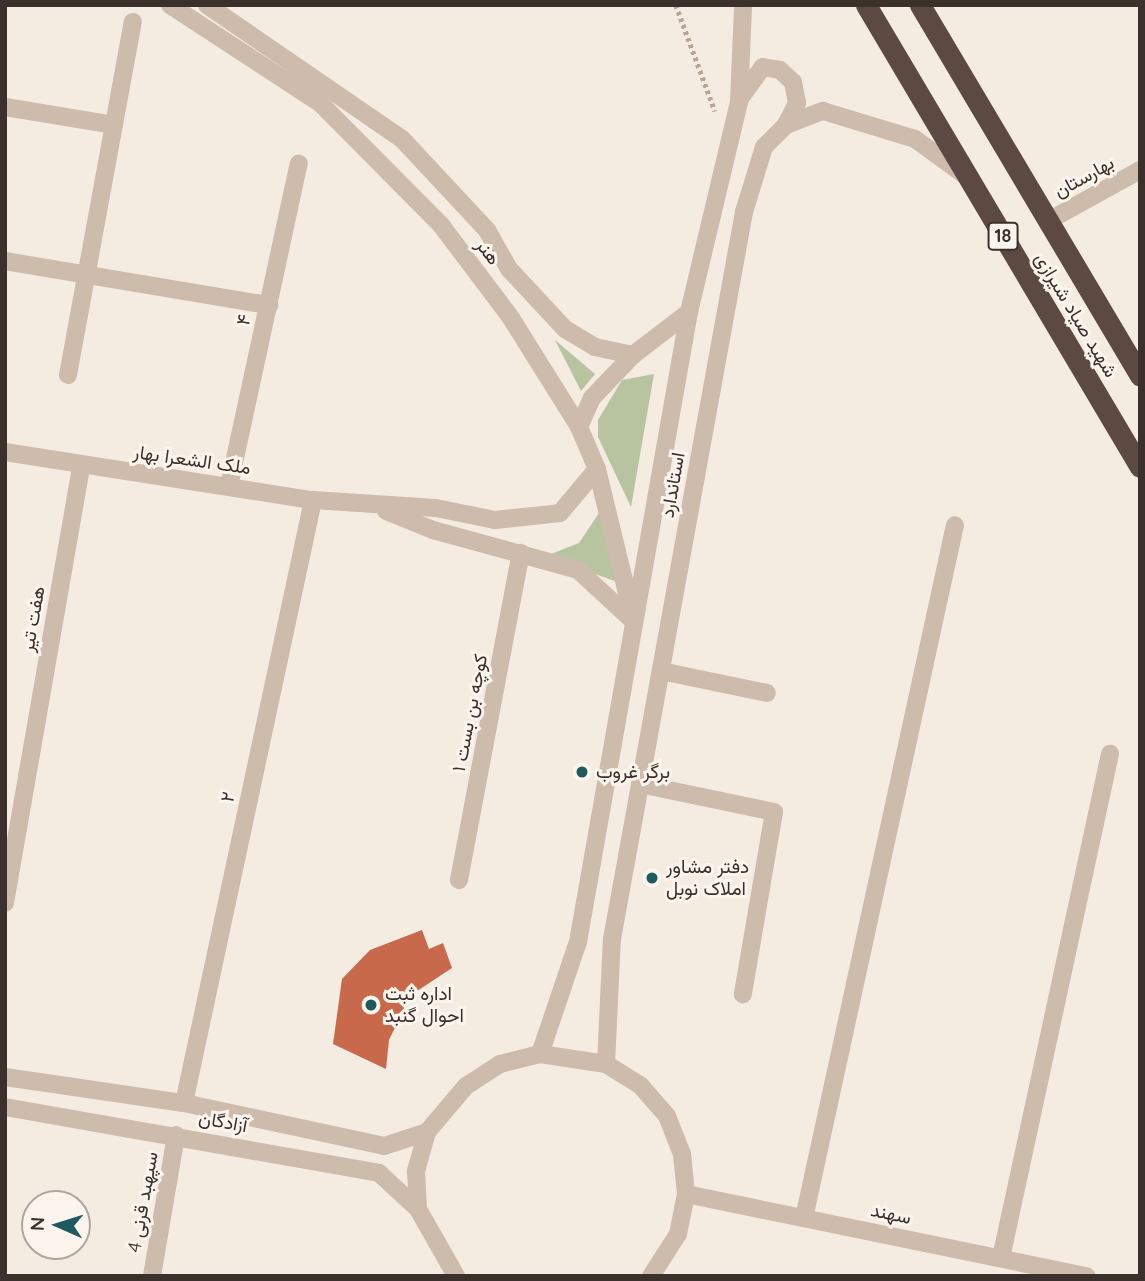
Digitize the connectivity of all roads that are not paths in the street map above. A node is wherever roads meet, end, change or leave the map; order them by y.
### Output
1 (170, 5) edge
2 (207, 5) edge
3 (743, 5) edge
4 (866, 5) edge
5 (920, 5) edge
6 (133, 22) dead end
7 (738, 102) junction
8 (5, 107) edge
9 (114, 125) junction
10 (786, 125) junction
11 (299, 163) dead end
12 (1140, 170) edge
13 (968, 177) junction
14 (451, 191) junction
15 (428, 211) junction
16 (1048, 221) junction
17 (5, 261) edge
18 (86, 276) junction
19 (269, 305) junction
20 (689, 312) junction
21 (633, 355) junction
22 (68, 376) dead end
23 (1140, 376) edge
24 (579, 427) junction
25 (5, 452) edge
26 (80, 466) junction
27 (1140, 467) edge
28 (597, 469) junction
29 (229, 486) junction
30 (313, 500) junction
31 (373, 505) junction
32 (955, 524) dead end
33 (521, 553) junction
34 (635, 625) junction
35 (661, 671) junction
36 (767, 693) dead end
37 (1110, 754) dead end
38 (640, 784) junction
39 (459, 880) dead end
40 (5, 903) edge
41 (743, 994) dead end
42 (540, 1054) junction
43 (606, 1064) junction
44 (5, 1077) edge
45 (184, 1103) junction
46 (5, 1107) edge
47 (427, 1132) junction
48 (176, 1135) junction
49 (687, 1194) junction
50 (418, 1209) junction
51 (804, 1218) junction
52 (1001, 1258) junction
53 (152, 1276) edge
54 (456, 1276) edge
55 (651, 1276) edge
56 (1087, 1276) edge

1 - 15 street, هنر
2 - 14 street, هنر
3 - 7 street, استاندارد
4 - 13 highway, شهید صیاد شیرازی / 18
5 - 16 highway, شهید صیاد شیرازی / 18
6 - 9 street
7 - 10 street
7 - 20 street, استاندارد
8 - 9 street
9 - 18 street
10 - 13 street, استاندارد
10 - 35 street, استاندارد
11 - 19 street, ۴
12 - 16 street, بهارستان
13 - 27 highway, شهید صیاد شیرازی / 18
14 - 15 street
14 - 21 street, هنر
15 - 24 street, هنر
16 - 23 highway, شهید صیاد شیرازی / 18
17 - 18 street
18 - 19 street
18 - 22 street
19 - 29 street, ۴
20 - 21 street
20 - 34 street, استاندارد
21 - 24 street
24 - 28 street, هنر
25 - 26 street, ملک الشعرا بهار
26 - 29 street, ملک الشعرا بهار
26 - 40 street, هفت تیر
28 - 31 street, ملک الشعرا بهار
28 - 34 street, هنر
29 - 30 street, ملک الشعرا بهار
30 - 31 street, ملک الشعرا بهار
30 - 45 street, ۲
31 - 33 street, ملک الشعرا بهار
32 - 51 street
33 - 34 street, ملک الشعرا بهار
33 - 39 street, کوچه بن بست ۱
34 - 42 street, استاندارد
35 - 36 street
35 - 38 street, استاندارد
37 - 52 street
38 - 41 street
38 - 43 street, استاندارد
42 - 43 street
42 - 47 street
43 - 49 street
44 - 45 street, آزادگان
45 - 47 street, آزادگان
46 - 48 street, آزادگان
47 - 50 street
48 - 50 street, آزادگان
48 - 53 street, سپهبد قرنی 4
49 - 51 street, سهند
49 - 55 street
50 - 54 street
51 - 52 street, سهند
52 - 56 street, سهند

